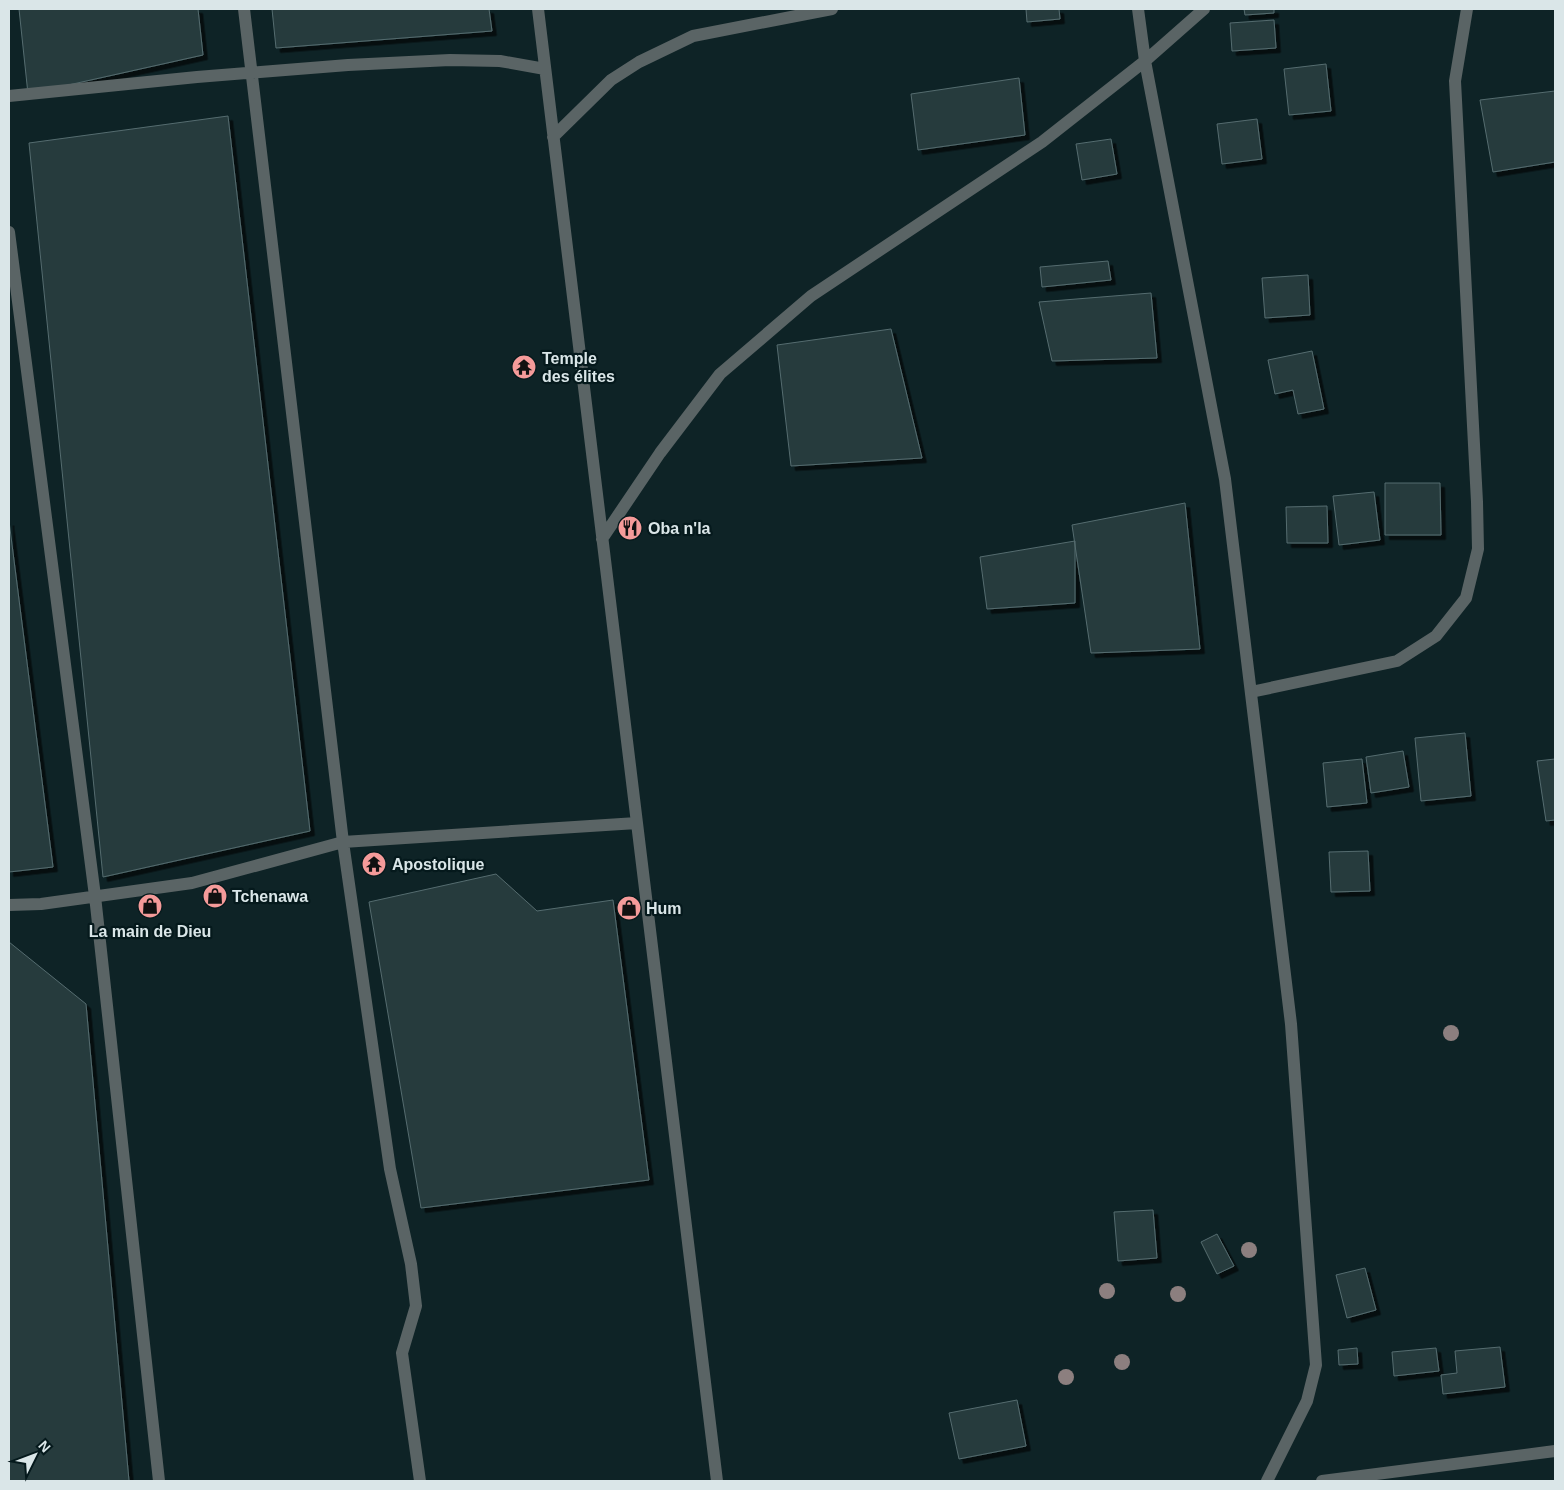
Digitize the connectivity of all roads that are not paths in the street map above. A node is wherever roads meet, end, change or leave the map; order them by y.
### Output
1 (244, 9) edge
2 (538, 9) edge
3 (832, 9) edge
4 (1138, 9) edge
5 (1204, 9) edge
6 (1467, 9) edge
7 (1144, 61) junction
8 (545, 69) junction
9 (250, 72) junction
10 (9, 96) edge
11 (553, 137) junction
12 (9, 232) edge
13 (602, 539) junction
14 (1251, 692) junction
15 (637, 823) junction
16 (343, 842) junction
17 (95, 896) junction
18 (9, 905) edge
19 (1555, 1452) edge
20 (159, 1481) edge
21 (420, 1481) edge
22 (717, 1481) edge
23 (1267, 1481) edge
24 (1322, 1481) edge

1 - 9 street
2 - 8 street
3 - 11 street
4 - 7 street
5 - 7 street
6 - 14 street
7 - 13 street
7 - 14 street
8 - 9 street
8 - 11 street
9 - 10 street
9 - 16 street
11 - 13 street
12 - 17 street
13 - 15 street
14 - 23 street
15 - 16 street
15 - 22 street
16 - 17 street
16 - 21 street
17 - 18 street
17 - 20 street
19 - 24 street

